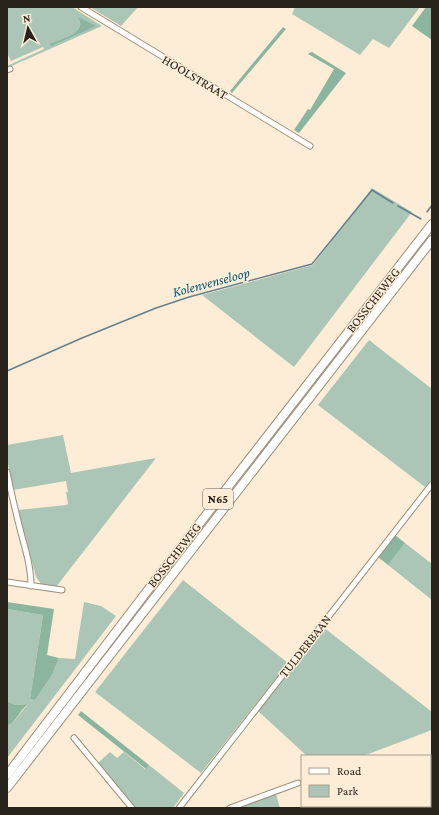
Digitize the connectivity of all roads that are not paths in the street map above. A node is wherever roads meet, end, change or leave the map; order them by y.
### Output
1 (80, 7) edge
2 (310, 146) dead end
3 (432, 224) edge
4 (432, 240) edge
5 (7, 472) edge
6 (432, 484) edge
7 (7, 582) edge
8 (31, 586) junction
9 (62, 590) dead end
10 (74, 738) dead end
11 (7, 775) edge
12 (298, 783) dead end
13 (7, 788) edge
14 (132, 808) edge
15 (179, 808) edge
16 (230, 808) edge

1 - 2 street, HOOLSTRAAT
3 - 11 main road, BOSSCHEWEG / N65
4 - 13 main road, BOSSCHEWEG / N65
5 - 8 street
6 - 15 street, TULDERBAAN
7 - 8 street
8 - 9 street
10 - 14 street
12 - 16 street

